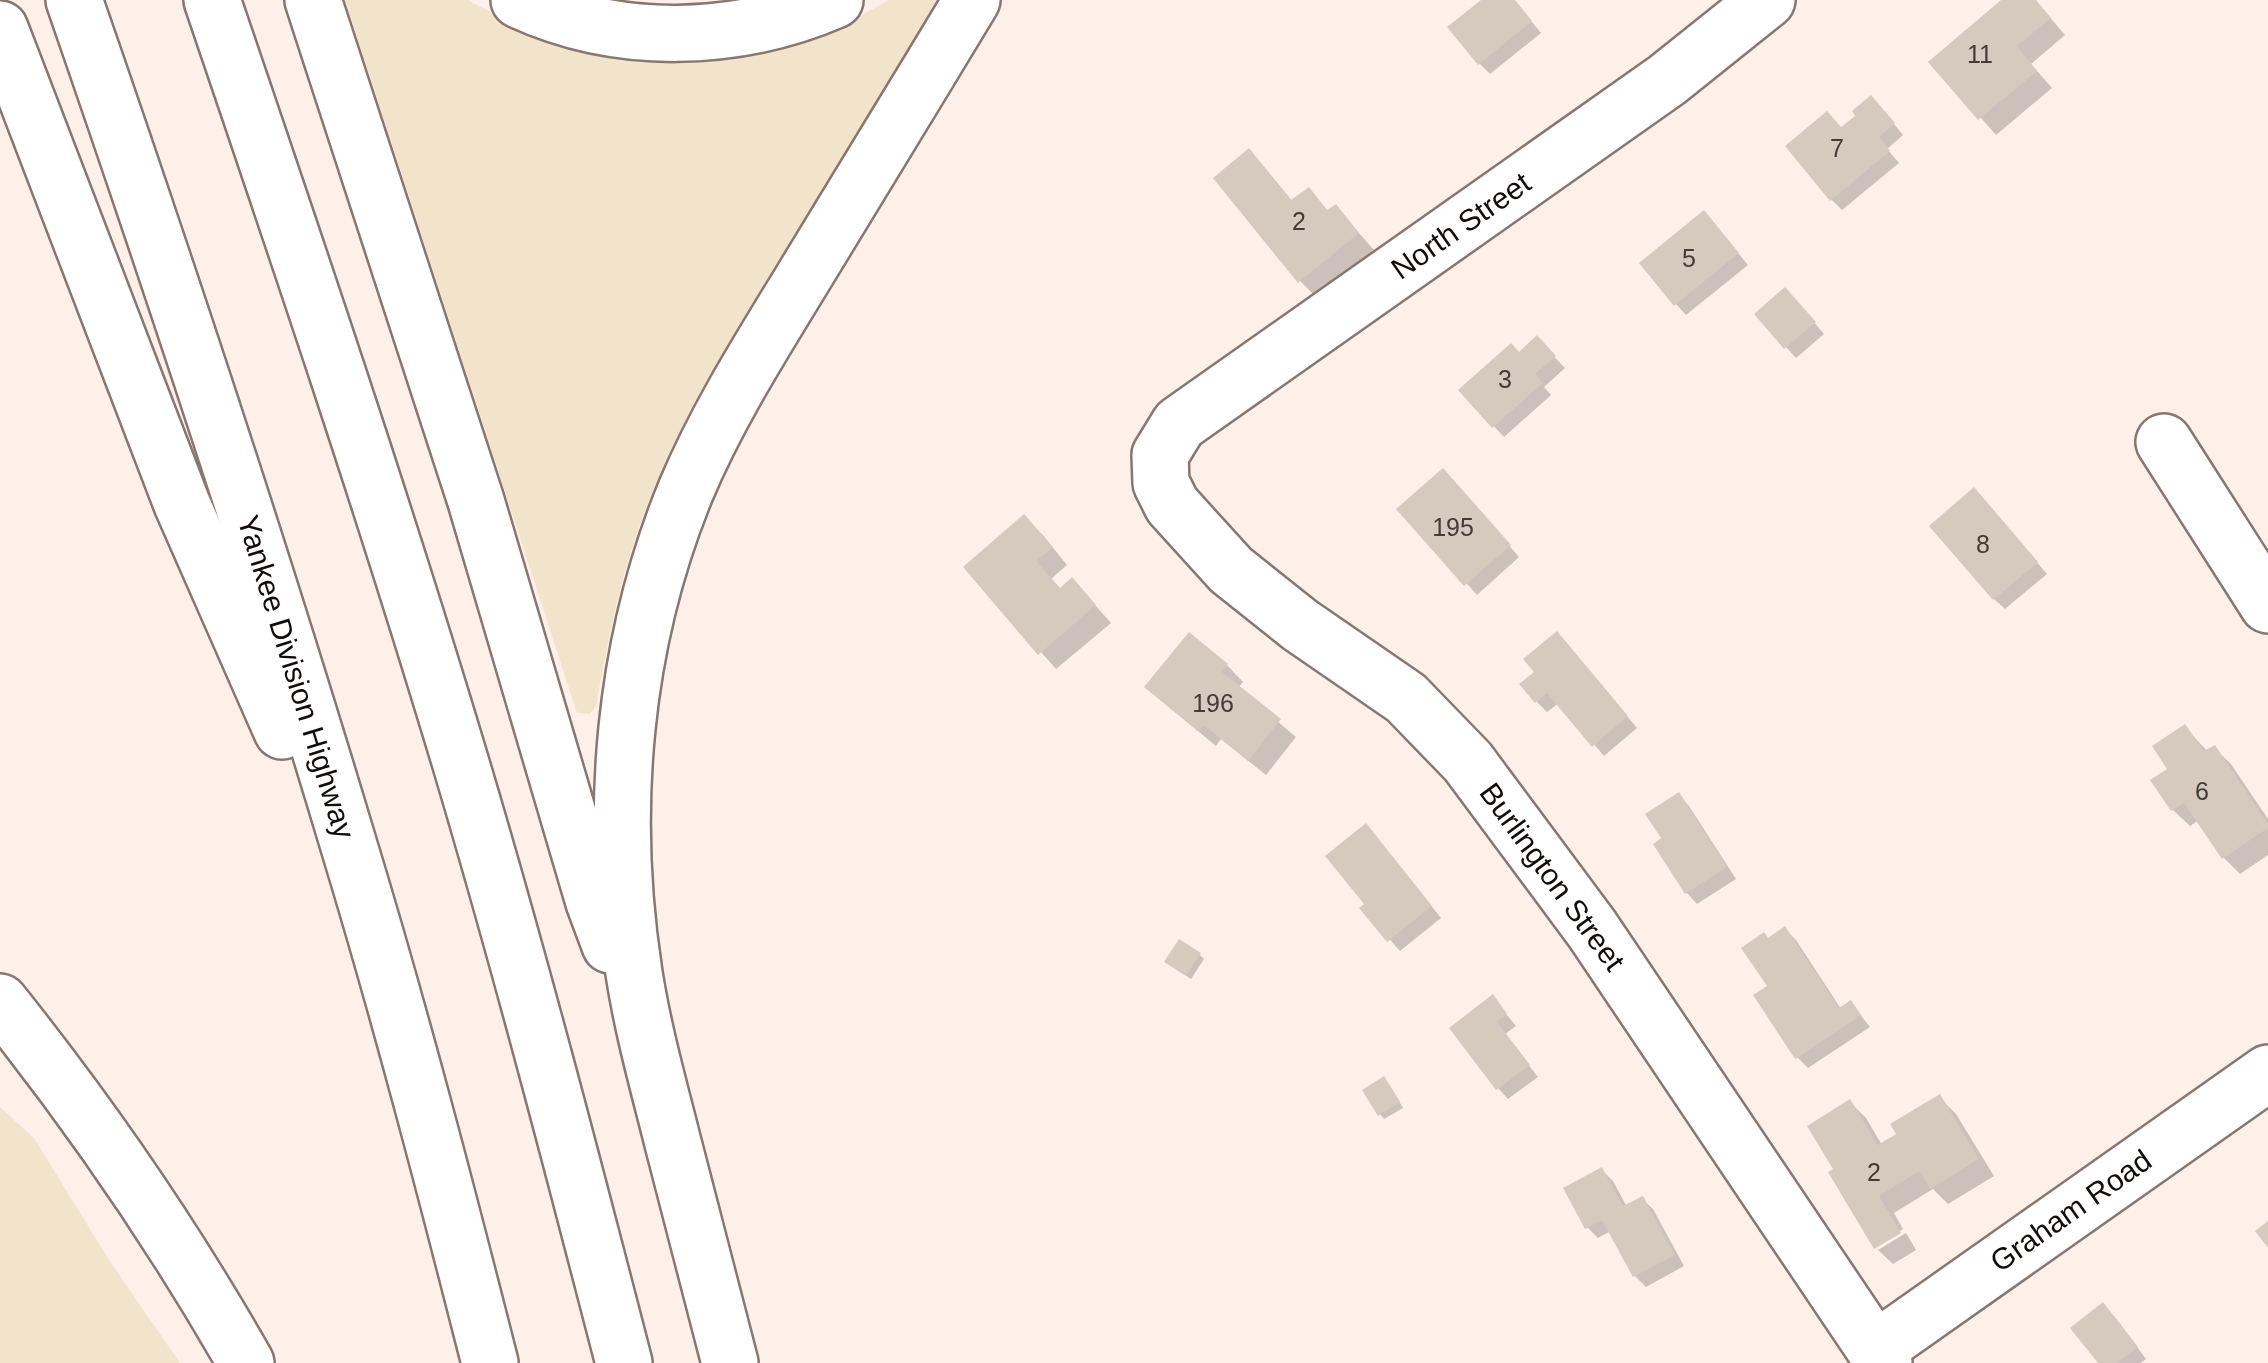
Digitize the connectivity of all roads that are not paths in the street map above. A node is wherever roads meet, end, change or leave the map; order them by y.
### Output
1 (74, 0) edge
2 (212, 0) edge
3 (313, 0) edge
4 (519, 0) edge
5 (835, 0) edge
6 (972, 0) edge
7 (1768, 0) edge
8 (0, 29) edge
9 (2164, 442) dead end
10 (1160, 454) joint
11 (2268, 606) edge
12 (381, 954) junction
13 (0, 1002) edge
14 (646, 1041) junction
15 (2268, 1073) edge
16 (1879, 1356) edge
17 (246, 1363) edge
18 (490, 1363) edge
19 (624, 1363) edge
20 (730, 1363) edge

1 - 12 main road, Yankee Division Highway
2 - 19 main road
3 - 14 main road
4 - 5 main road
6 - 14 main road
7 - 10 main road, North Street
8 - 12 main road
9 - 11 main road
10 - 16 main road, Burlington Street
12 - 18 main road, Yankee Division Highway
13 - 17 main road
14 - 20 main road
15 - 16 main road, Graham Road

